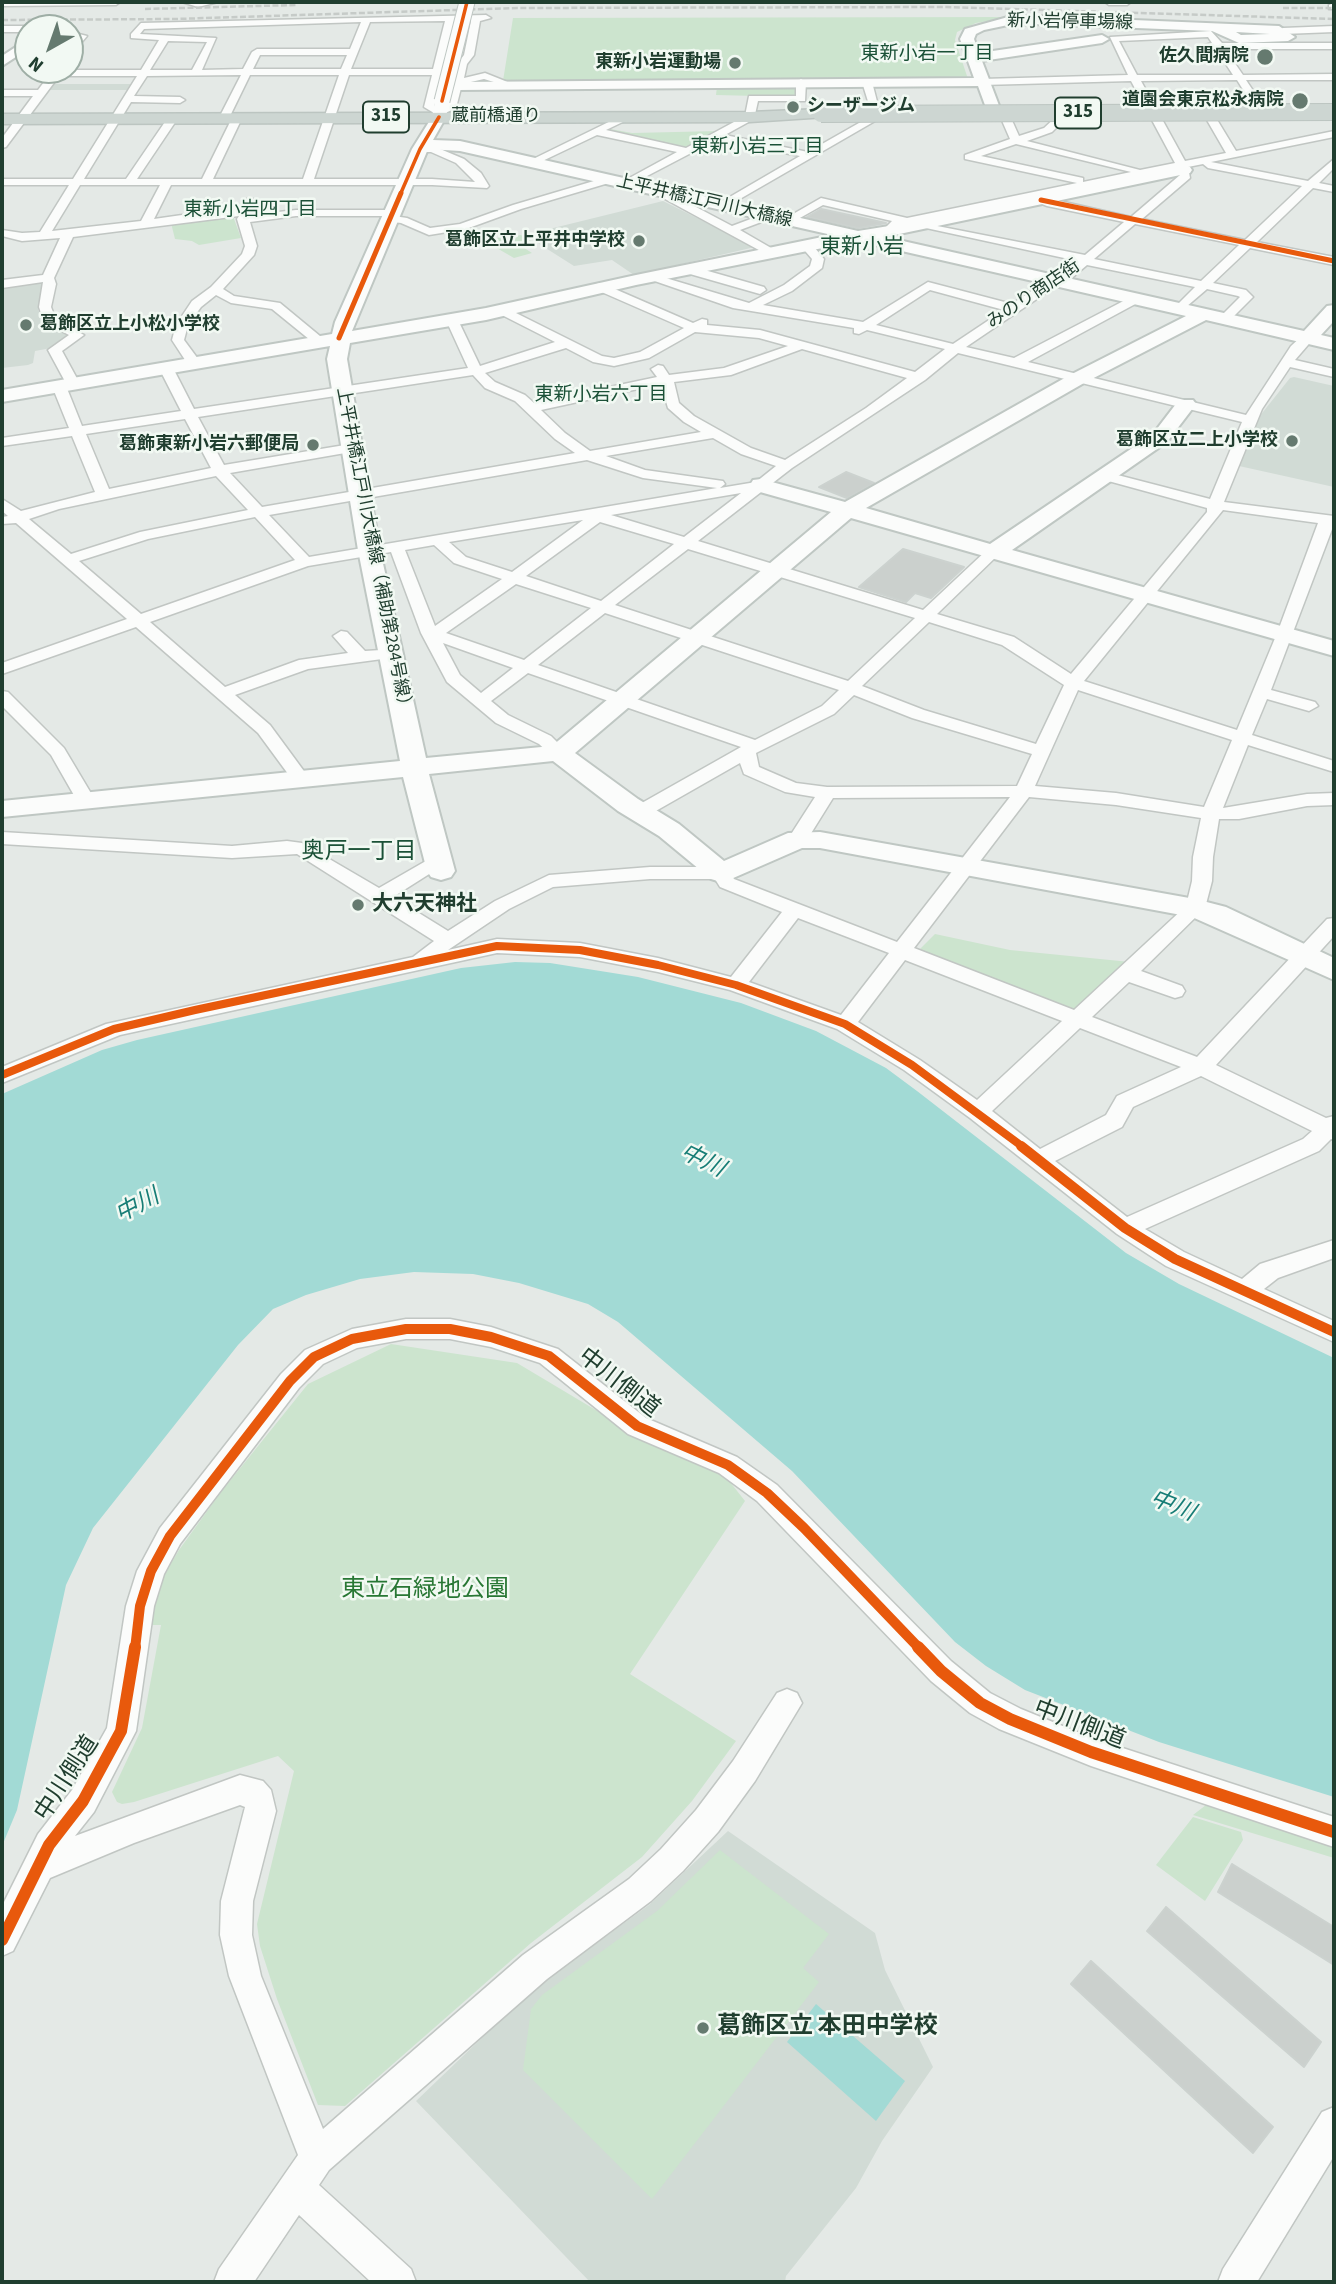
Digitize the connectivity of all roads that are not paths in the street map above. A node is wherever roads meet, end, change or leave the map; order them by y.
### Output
1 (116, 2) edge
2 (186, 2) edge
3 (214, 2) edge
4 (467, 2) edge
5 (1109, 2) edge
6 (1125, 2) edge
7 (2, 3) edge
8 (450, 18) junction
9 (367, 19) junction
10 (1105, 23) junction
11 (1302, 29) junction
12 (1334, 29) edge
13 (1220, 30) junction
14 (1283, 31) joint
15 (165, 38) junction
16 (1116, 45) junction
17 (1219, 46) junction
18 (1315, 46) junction
19 (1334, 46) edge
20 (1194, 47) dead end
21 (1132, 50) dead end
22 (354, 52) junction
23 (973, 58) junction
24 (1328, 61) dead end
25 (462, 64) junction
26 (438, 68) junction
27 (84, 71) edge
28 (144, 72) junction
29 (196, 72) junction
30 (247, 72) junction
31 (345, 72) junction
32 (1239, 77) junction
33 (1334, 77) edge
34 (1133, 78) junction
35 (802, 82) junction
36 (867, 82) junction
37 (982, 82) junction
38 (48, 84) edge
39 (458, 84) junction
40 (2, 93) edge
41 (41, 93) junction
42 (180, 100) dead end
43 (121, 110) junction
44 (440, 110) junction
45 (1334, 112) edge
46 (1152, 113) junction
47 (876, 114) junction
48 (998, 114) junction
49 (751, 115) junction
50 (1209, 115) junction
51 (231, 116) junction
52 (330, 116) junction
53 (1063, 116) junction
54 (2, 117) edge
55 (22, 117) junction
56 (625, 117) junction
57 (173, 118) junction
58 (1272, 126) junction
59 (595, 131) junction
60 (1334, 134) edge
61 (714, 136) junction
62 (1016, 141) junction
63 (1334, 142) edge
64 (2, 145) edge
65 (422, 146) junction
66 (687, 151) junction
67 (1232, 153) junction
68 (809, 155) junction
69 (1334, 162) edge
70 (530, 163) junction
71 (1208, 165) junction
72 (1182, 167) junction
73 (1141, 171) junction
74 (608, 180) junction
75 (2, 182) edge
76 (24, 182) junction
77 (76, 182) junction
78 (129, 182) junction
79 (167, 182) junction
80 (206, 182) junction
81 (260, 182) junction
82 (307, 182) junction
83 (407, 182) junction
84 (1089, 182) junction
85 (626, 184) junction
86 (1311, 185) junction
87 (1334, 189) edge
88 (491, 191) junction
89 (658, 191) junction
90 (2, 198) edge
91 (1041, 200) junction
92 (722, 205) junction
93 (517, 207) junction
94 (244, 215) junction
95 (391, 216) junction
96 (768, 216) junction
97 (787, 220) junction
98 (907, 221) junction
99 (1133, 221) junction
100 (145, 225) junction
101 (926, 225) junction
102 (731, 230) junction
103 (69, 232) junction
104 (2, 233) edge
105 (886, 233) junction
106 (45, 234) junction
107 (859, 237) junction
108 (1247, 244) junction
109 (806, 245) junction
110 (772, 252) junction
111 (1086, 260) junction
112 (1334, 261) edge
113 (687, 269) junction
114 (649, 277) junction
115 (48, 278) junction
116 (1056, 281) junction
117 (2, 284) edge
118 (1204, 285) junction
119 (601, 287) junction
120 (215, 290) junction
121 (760, 290) dead end
122 (1135, 299) junction
123 (733, 304) junction
124 (752, 306) junction
125 (1015, 309) junction
126 (1179, 309) junction
127 (502, 310) junction
128 (1334, 310) edge
129 (1202, 315) junction
130 (1224, 319) junction
131 (452, 320) junction
132 (865, 326) junction
133 (695, 328) junction
134 (1308, 338) junction
135 (329, 340) junction
136 (566, 343) junction
137 (1334, 344) edge
138 (802, 345) junction
139 (954, 349) junction
140 (827, 352) junction
141 (644, 355) junction
142 (1287, 362) junction
143 (194, 363) junction
144 (1014, 364) junction
145 (166, 368) junction
146 (475, 371) junction
147 (1334, 373) edge
148 (920, 377) junction
149 (666, 379) junction
150 (1077, 379) junction
151 (66, 385) junction
152 (341, 390) junction
153 (2, 396) edge
154 (1186, 404) junction
155 (531, 408) junction
156 (191, 412) junction
157 (1251, 420) junction
158 (77, 430) junction
159 (717, 433) junction
160 (2, 442) edge
161 (351, 448) junction
162 (587, 455) junction
163 (787, 465) junction
164 (219, 470) junction
165 (1106, 476) junction
166 (761, 485) junction
167 (359, 494) junction
168 (104, 495) junction
169 (2, 503) edge
170 (1215, 505) junction
171 (847, 510) junction
172 (258, 512) junction
173 (597, 514) junction
174 (1331, 519) edge
175 (10, 520) edge
176 (437, 540) junction
177 (686, 541) junction
178 (396, 546) junction
179 (369, 550) junction
180 (993, 552) junction
181 (68, 560) junction
182 (305, 562) junction
183 (778, 569) junction
184 (514, 578) junction
185 (1147, 596) junction
186 (602, 607) junction
187 (926, 615) junction
188 (138, 621) junction
189 (429, 633) junction
190 (1284, 635) junction
191 (341, 636) dead end
192 (696, 639) junction
193 (1334, 649) edge
194 (391, 653) junction
195 (360, 656) junction
196 (526, 666) junction
197 (2, 669) edge
198 (1073, 684) junction
199 (851, 688) junction
200 (1261, 692) junction
201 (224, 693) junction
202 (2, 696) edge
203 (623, 700) junction
204 (481, 701) junction
205 (1309, 706) dead end
206 (1242, 737) junction
207 (751, 749) junction
208 (1040, 751) junction
209 (559, 752) junction
210 (414, 766) junction
211 (1334, 767) edge
212 (300, 778) junction
213 (1024, 791) junction
214 (827, 793) junction
215 (1334, 799) edge
216 (86, 800) junction
217 (2, 809) edge
218 (640, 812) junction
219 (1212, 814) junction
220 (2, 838) edge
221 (798, 839) junction
222 (440, 866) joint
223 (965, 868) junction
224 (721, 873) junction
225 (379, 897) junction
226 (1195, 908) junction
227 (794, 910) junction
228 (1334, 924) edge
229 (452, 938) junction
230 (497, 946) junction
231 (903, 951) junction
232 (1305, 956) junction
233 (412, 965) junction
234 (1334, 970) edge
235 (1126, 973) junction
236 (736, 985) junction
237 (1175, 991) dead end
238 (1079, 1019) junction
239 (845, 1024) junction
240 (1201, 1067) junction
241 (2, 1075) edge
242 (978, 1112) junction
243 (1332, 1128) edge
244 (1039, 1159) junction
245 (1125, 1228) junction
246 (1334, 1249) edge
247 (1245, 1292) junction
248 (1334, 1332) edge
249 (787, 1703) dead end
250 (83, 1801) junction
251 (133, 1828) junction
252 (1334, 1832) edge
253 (37, 1867) junction
254 (2, 1940) edge
255 (1334, 2124) edge
256 (317, 2158) junction
257 (295, 2187) junction
258 (232, 2282) edge
259 (398, 2282) edge
260 (1237, 2282) edge

1 - 7 street
2 - 3 street
4 - 44 street, bridge
5 - 6 street
8 - 9 street
8 - 25 street
8 - 26 street
9 - 15 street
9 - 22 street
10 - 13 street, 新小岩停車場線
10 - 16 street
10 - 23 street, 新小岩停車場線
11 - 12 street
11 - 14 street
11 - 18 street
13 - 14 street, 新小岩停車場線
13 - 16 street
13 - 17 street
15 - 28 street
15 - 29 street
16 - 21 street
16 - 23 street
16 - 34 street
17 - 18 street
17 - 20 street
17 - 32 street
18 - 19 street
18 - 24 street
22 - 30 street
22 - 31 street
23 - 37 street, 新小岩停車場線
25 - 26 street
25 - 39 street
26 - 31 street
26 - 44 street
27 - 28 street
28 - 29 street
28 - 43 street
29 - 30 street
30 - 31 street
30 - 51 street
31 - 52 street
32 - 33 street
32 - 34 street
32 - 58 street
34 - 37 street
34 - 46 street
35 - 36 street
35 - 39 street
35 - 49 street
36 - 37 street
36 - 47 street
37 - 48 street, 新小岩停車場線
38 - 41 street
39 - 44 street
40 - 41 street
41 - 55 street
42 - 43 street
43 - 51 main road, 蔵前橋通り / 315
43 - 55 main road, 蔵前橋通り / 315
43 - 57 main road, 蔵前橋通り / 315
43 - 77 street
44 - 49 main road, 蔵前橋通り / 315
44 - 52 main road, 蔵前橋通り / 315
44 - 56 main road, 蔵前橋通り / 315
44 - 65 street
45 - 49 main road, 蔵前橋通り / 315, bridge
45 - 58 main road
46 - 48 main road
46 - 50 main road
46 - 53 main road
46 - 58 main road
46 - 72 street
47 - 48 main road
47 - 49 main road
47 - 68 street
48 - 53 main road
48 - 62 street
49 - 56 main road, 蔵前橋通り / 315
49 - 61 street
50 - 58 main road
50 - 67 street
51 - 52 main road, 蔵前橋通り / 315
51 - 57 main road, 蔵前橋通り / 315
51 - 80 street
52 - 82 street
53 - 62 street
54 - 55 main road, 蔵前橋通り / 315
55 - 64 street
56 - 59 street
57 - 78 street
58 - 60 street
58 - 67 street
59 - 66 street
59 - 70 street
61 - 66 street
61 - 68 street
62 - 73 street
62 - 84 street
63 - 71 street
65 - 70 street, 上平井橋江戸川大橋線
65 - 83 street, 上平井橋江戸川大橋線（補助第284号線）
65 - 88 street
66 - 85 street
67 - 72 street
68 - 92 street
69 - 86 street
70 - 74 street, 上平井橋江戸川大橋線
71 - 72 street
71 - 86 street
72 - 73 street
72 - 91 street
72 - 99 street, みのり商店街
73 - 84 street
74 - 85 street, 上平井橋江戸川大橋線
74 - 93 street
75 - 76 street
76 - 77 street
76 - 90 street
77 - 78 street
77 - 106 street
78 - 79 street
79 - 80 street
79 - 100 street
80 - 81 street
81 - 82 street
81 - 94 street
82 - 83 street
83 - 88 street
83 - 95 street, 上平井橋江戸川大橋線（補助第284号線）
84 - 98 street
85 - 89 street, 上平井橋江戸川大橋線
86 - 87 street
86 - 108 street
88 - 93 street
89 - 92 street, 上平井橋江戸川大橋線
89 - 102 street
91 - 99 street
91 - 101 street
92 - 96 street, 上平井橋江戸川大橋線
93 - 95 street
94 - 95 street
94 - 100 street
94 - 120 street
95 - 135 street, 上平井橋江戸川大橋線（補助第284号線）
96 - 97 street, 上平井橋江戸川大橋線
96 - 102 street
97 - 98 street
97 - 107 street, 上平井橋江戸川大橋線
98 - 105 street
99 - 108 street
99 - 111 street, みのり商店街
100 - 103 street
101 - 105 street
101 - 111 street
102 - 110 street
103 - 106 street
103 - 115 street
104 - 106 street
105 - 107 street
107 - 109 street
107 - 116 street, 上平井橋江戸川大橋線
108 - 112 street
108 - 118 street
109 - 110 street
109 - 124 street
110 - 113 street
111 - 116 street, みのり商店街
111 - 118 street
113 - 114 street
113 - 121 street
114 - 119 street
114 - 123 street
115 - 117 street
115 - 151 street
116 - 122 street, 上平井橋江戸川大橋線
116 - 125 street, みのり商店街
118 - 126 street
118 - 130 street
119 - 127 street
119 - 133 street
120 - 135 street
120 - 143 street
122 - 126 street, 上平井橋江戸川大橋線
122 - 144 street
123 - 124 street
123 - 133 street
124 - 132 street
125 - 132 street
125 - 139 street, みのり商店街
126 - 129 street, 上平井橋江戸川大橋線
127 - 131 street
127 - 136 street
128 - 134 street
129 - 130 street, 上平井橋江戸川大橋線
129 - 150 street
130 - 134 street, 上平井橋江戸川大橋線
131 - 135 street
131 - 146 street
132 - 139 street
132 - 140 street
133 - 138 street
133 - 141 street
134 - 137 street, 上平井橋江戸川大橋線
134 - 142 street
135 - 143 street
135 - 152 street, 上平井橋江戸川大橋線（補助第284号線）
136 - 141 street
136 - 146 street
138 - 140 street
138 - 149 street
139 - 144 street
139 - 148 street, みのり商店街
140 - 148 street
141 - 149 street
142 - 147 street
142 - 157 street
143 - 145 street
144 - 150 street
145 - 151 street
145 - 156 street
146 - 152 street
146 - 155 street
148 - 163 street, みのり商店街
149 - 155 street
149 - 159 street
150 - 154 street
150 - 171 street
151 - 153 street
151 - 158 street
152 - 156 street
152 - 161 street, 上平井橋江戸川大橋線（補助第284号線）
154 - 157 street
154 - 165 street
155 - 162 street
156 - 158 street
156 - 164 street
157 - 170 street
158 - 160 street
158 - 168 street
159 - 162 street
159 - 163 street
161 - 164 street
161 - 167 street, 上平井橋江戸川大橋線（補助第284号線）
162 - 166 street
162 - 167 street
163 - 166 street, みのり商店街
164 - 168 street
164 - 172 street
165 - 170 street
165 - 180 street
166 - 171 street
166 - 173 street
166 - 177 street, みのり商店街
167 - 172 street
167 - 179 street, 上平井橋江戸川大橋線（補助第284号線）
168 - 175 street
169 - 175 street
170 - 174 street
170 - 185 street
171 - 180 street
171 - 183 street
172 - 181 street
172 - 182 street
173 - 176 street
173 - 177 street
173 - 184 street
174 - 190 street
175 - 181 street
176 - 178 street
176 - 184 street
177 - 183 street
177 - 186 street, みのり商店街
178 - 179 street
178 - 189 street
179 - 182 street
179 - 194 street, 上平井橋江戸川大橋線（補助第284号線）
180 - 185 street
180 - 187 street
181 - 188 street
182 - 188 street
183 - 187 street
183 - 192 street
184 - 186 street
184 - 189 street
185 - 190 street
185 - 198 street
186 - 192 street
186 - 196 street, みのり商店街
187 - 198 street
187 - 199 street
188 - 197 street
188 - 201 street
189 - 196 street
189 - 204 street
190 - 193 street
190 - 200 street
191 - 195 street
192 - 199 street
192 - 203 street
194 - 195 street
194 - 210 street, 上平井橋江戸川大橋線（補助第284号線）
195 - 201 street
196 - 203 street
196 - 204 street, みのり商店街
198 - 206 street
198 - 208 street
199 - 207 street
199 - 208 street
200 - 205 street
200 - 206 street
201 - 212 street
202 - 216 street
203 - 207 street
203 - 209 street
204 - 209 street
206 - 211 street
206 - 219 street
207 - 214 street
207 - 218 street
208 - 213 street
209 - 210 street
209 - 218 street
210 - 212 street
210 - 222 street, 上平井橋江戸川大橋線（補助第284号線）
212 - 216 street
213 - 214 street
213 - 219 street
213 - 223 street
214 - 221 street
215 - 219 street
216 - 217 street
218 - 224 street
219 - 226 street
220 - 225 street
221 - 223 street
221 - 224 street
222 - 225 street
223 - 226 street
223 - 231 street
224 - 227 street
224 - 229 street
225 - 229 street
226 - 232 street
226 - 235 street
227 - 231 street
227 - 236 street
228 - 232 street
229 - 230 street
229 - 233 street
230 - 233 street
230 - 236 street
231 - 238 street
231 - 239 street
232 - 234 street
232 - 240 street
233 - 241 street
235 - 237 street
235 - 238 street
236 - 239 street
238 - 240 street
238 - 242 street
239 - 242 street
240 - 243 street
240 - 244 street
242 - 244 street
243 - 245 street
244 - 245 street
245 - 247 street
246 - 247 street
247 - 248 street
249 - 256 street
250 - 251 street
250 - 252 street, 中川側道
250 - 253 street, 中川側道
251 - 253 street
251 - 256 street
253 - 254 street, 中川側道
255 - 260 street
256 - 257 street
257 - 258 street
257 - 259 street

